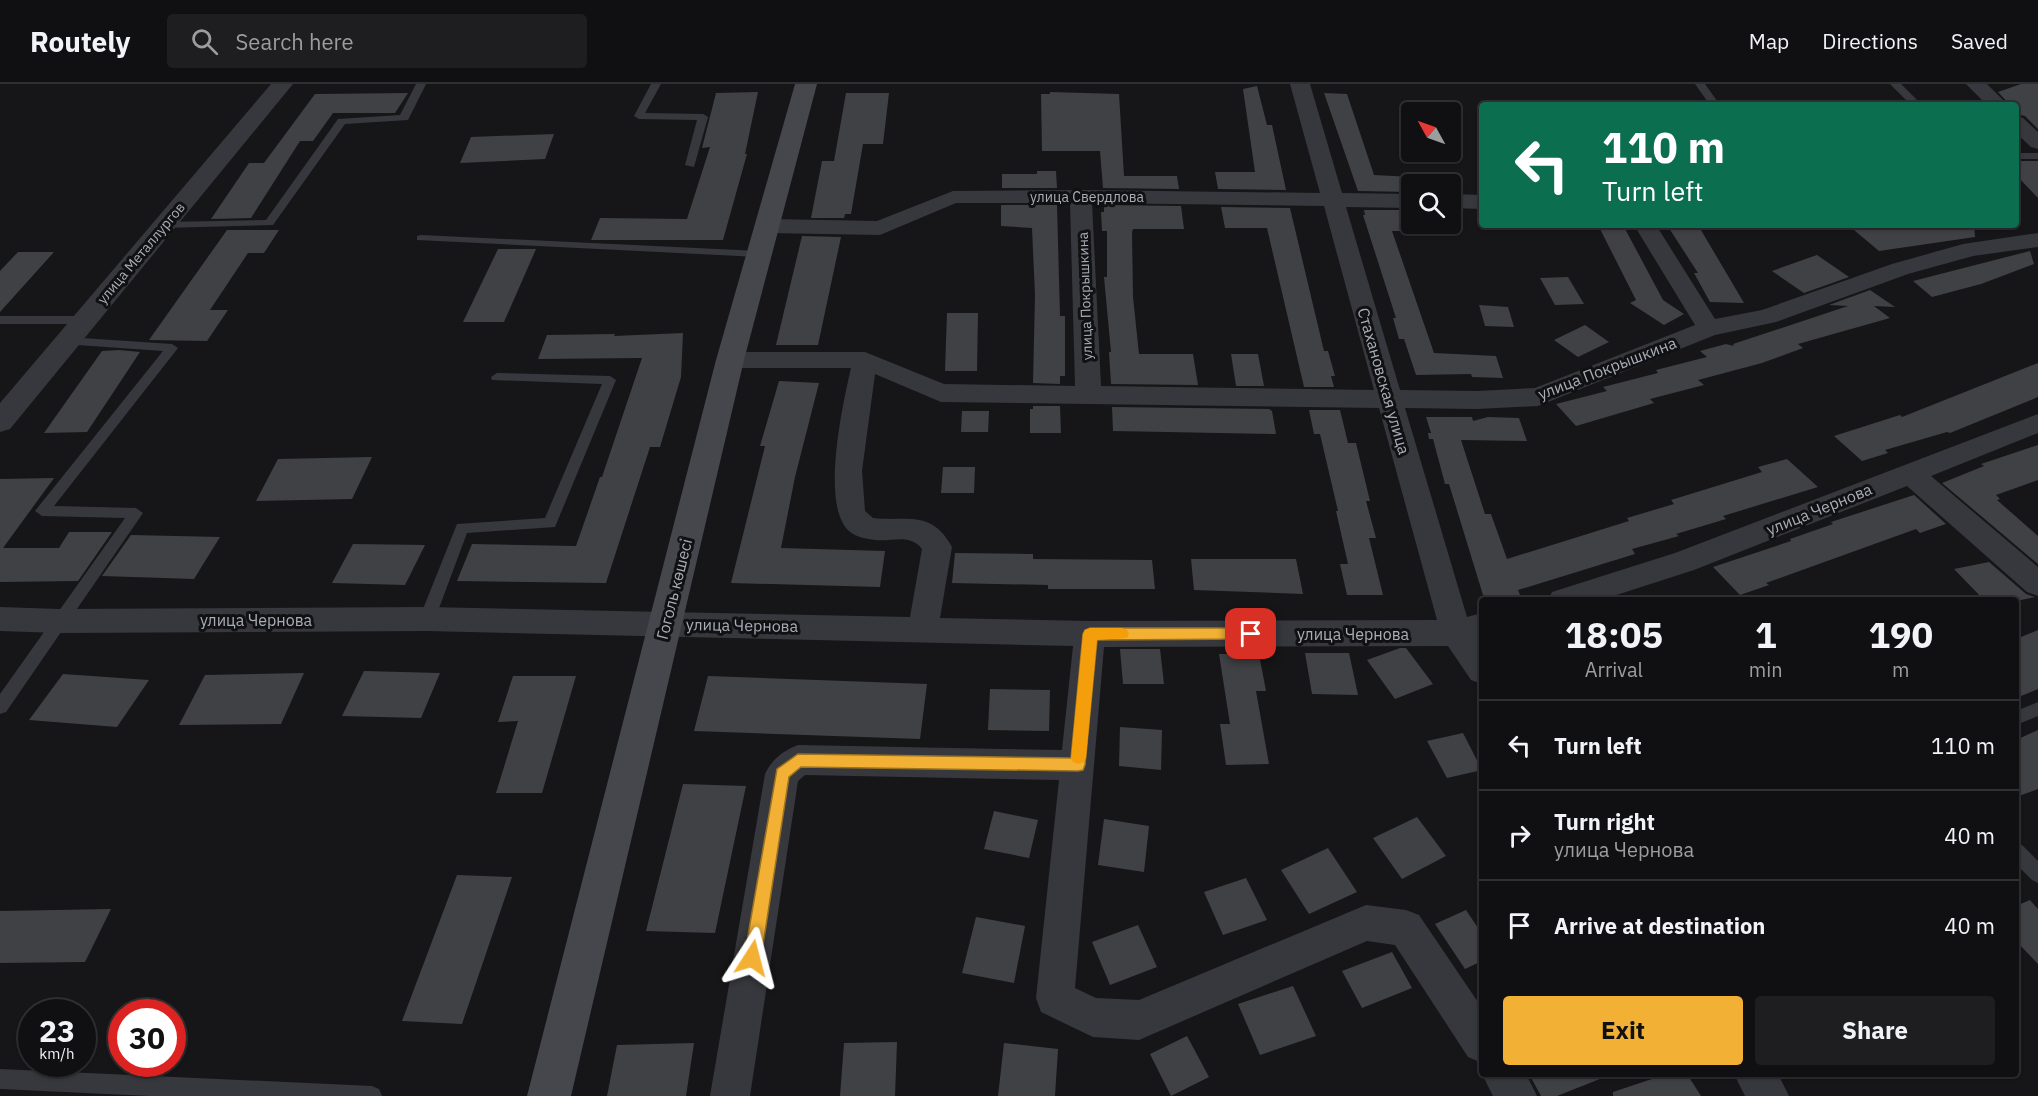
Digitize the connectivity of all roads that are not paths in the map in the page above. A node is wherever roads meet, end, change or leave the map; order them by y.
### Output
1 (282, 84) edge
2 (421, 84) edge
3 (656, 84) edge
4 (806, 84) edge
5 (1300, 84) edge
6 (1700, 84) edge
7 (1895, 84) edge
8 (1976, 84) edge
9 (1713, 102) edge
10 (1914, 102) edge
11 (1995, 102) edge
12 (2019, 125) edge
13 (2038, 143) edge
14 (2019, 156) edge
15 (2038, 156) edge
16 (690, 165) dead end
17 (1081, 196) junction
18 (1333, 200) junction
19 (1401, 201) edge
20 (1461, 201) edge
21 (1479, 202) edge
22 (164, 225) junction
23 (1647, 228) edge
24 (421, 238) dead end
25 (764, 240) junction
26 (2038, 240) edge
27 (0, 320) edge
28 (85, 320) junction
29 (1709, 328) junction
30 (68, 341) junction
31 (730, 360) junction
32 (865, 360) junction
33 (496, 377) dead end
34 (1088, 395) junction
35 (1389, 397) junction
36 (0, 422) edge
37 (2038, 423) edge
38 (1910, 473) junction
39 (2038, 584) edge
40 (1573, 597) edge
41 (0, 619) edge
42 (427, 619) junction
43 (59, 621) junction
44 (665, 623) junction
45 (1469, 629) edge
46 (923, 630) junction
47 (1090, 634) junction
48 (1479, 661) edge
49 (0, 707) edge
50 (2038, 709) edge
51 (2019, 717) edge
52 (1078, 765) junction
53 (2019, 854) edge
54 (2038, 874) edge
55 (1479, 1038) edge
56 (1504, 1077) edge
57 (1756, 1077) edge
58 (0, 1079) edge
59 (372, 1096) edge
60 (549, 1096) edge
61 (730, 1096) edge
62 (1517, 1096) edge
63 (1769, 1096) edge

1 - 22 street, улица Металлургов
2 - 22 lane
3 - 16 lane
4 - 25 main road, Гоголь көшесі
5 - 18 street, Стахановская улица
6 - 9 lane
7 - 10 lane
8 - 11 street
12 - 13 street
14 - 15 lane
17 - 18 street, улица Свердлова
17 - 25 street, улица Свердлова
17 - 34 street, улица Покрышкина
18 - 19 street, улица Свердлова
18 - 35 street, Стахановская улица
20 - 21 street
22 - 28 street, улица Металлургов
23 - 29 street
24 - 25 lane
25 - 31 main road, Гоголь көшесі
26 - 29 street, улица Покрышкина
27 - 28 lane
28 - 30 street, улица Металлургов
29 - 35 street, улица Покрышкина
30 - 36 street, улица Металлургов
30 - 43 lane
31 - 32 street, улица Покрышкина
31 - 44 main road, Гоголь көшесі
32 - 34 street, улица Покрышкина
32 - 46 street
33 - 42 lane
34 - 35 street, улица Покрышкина
35 - 45 street, Стахановская улица
37 - 38 street, улица Чернова
38 - 39 street
38 - 40 street, улица Чернова
41 - 43 street, улица Чернова
42 - 43 street, улица Чернова
42 - 44 street, улица Чернова
43 - 49 lane
44 - 46 street, улица Чернова
44 - 60 main road, Гоголь көшесі
45 - 47 street, улица Чернова
45 - 48 street, Стахановская улица
46 - 47 street, улица Чернова
47 - 52 street
50 - 51 lane
52 - 55 street
52 - 61 street
53 - 54 lane
56 - 62 street
57 - 63 street
58 - 59 lane

